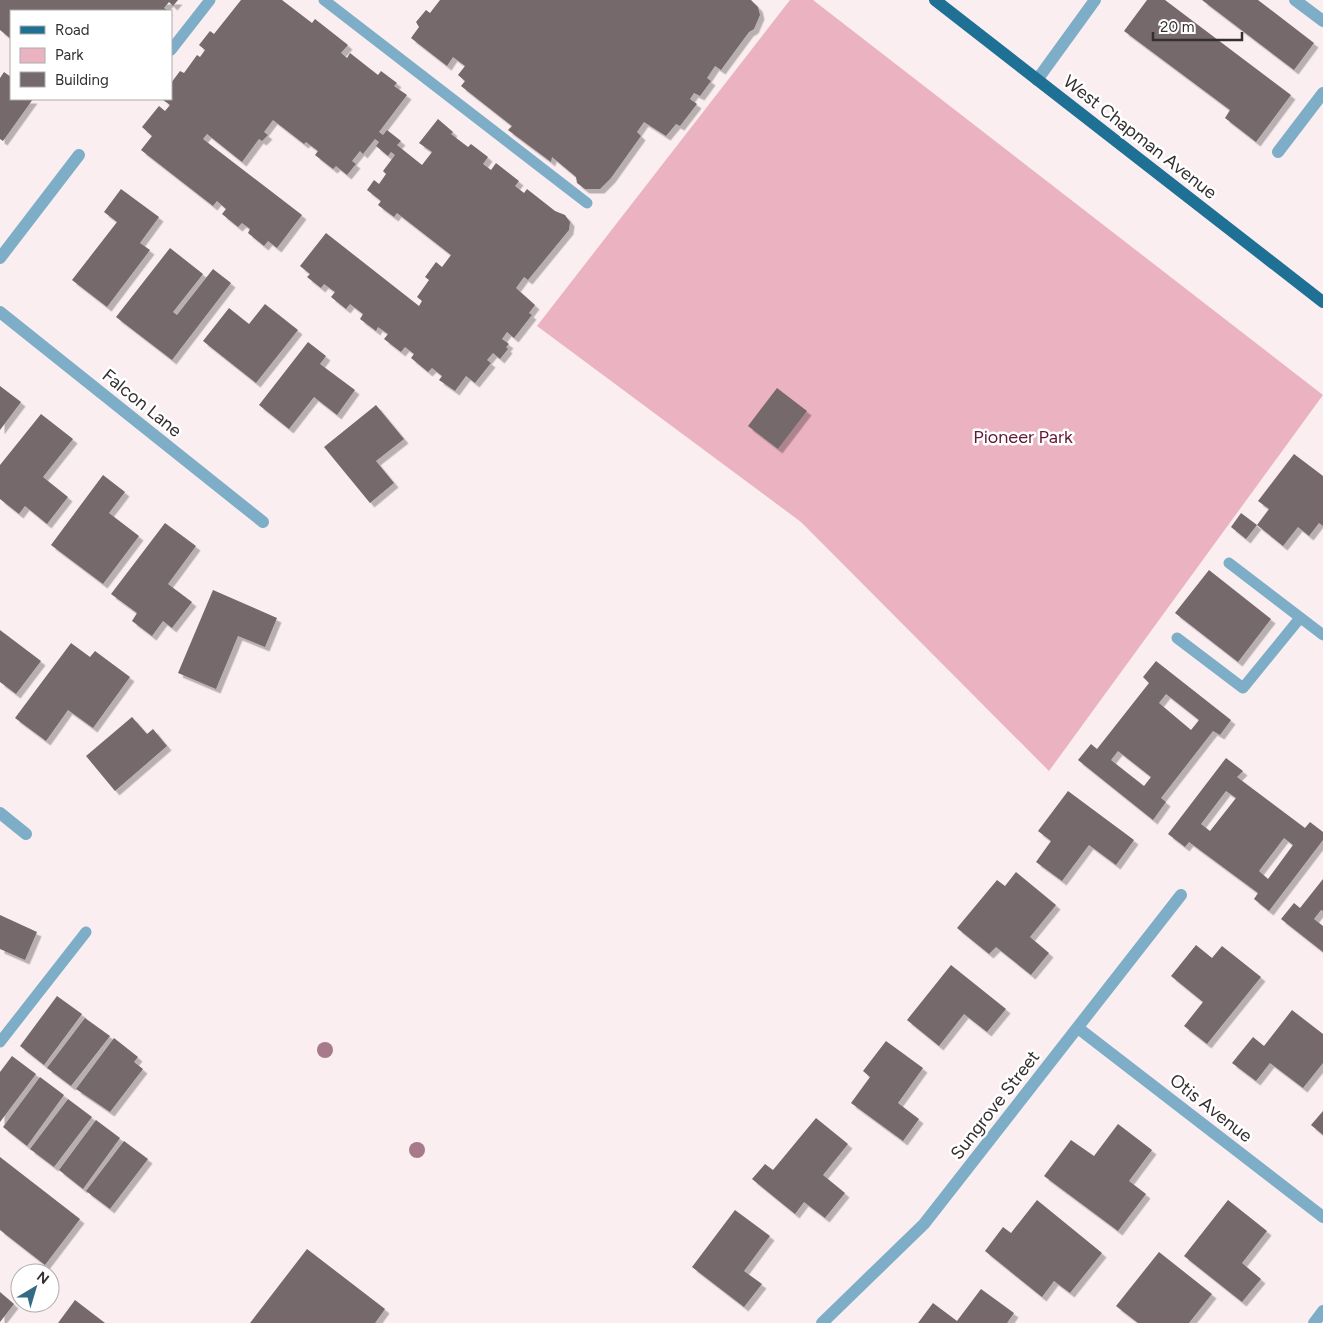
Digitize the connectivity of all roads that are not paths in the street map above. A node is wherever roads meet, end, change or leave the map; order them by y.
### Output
1 (210, 0) edge
2 (324, 0) edge
3 (935, 0) edge
4 (1096, 0) edge
5 (1295, 0) edge
6 (1323, 22) edge
7 (172, 49) edge
8 (1037, 80) junction
9 (1323, 93) edge
10 (1278, 152) dead end
11 (79, 155) dead end
12 (587, 203) dead end
13 (0, 258) edge
14 (1323, 302) edge
15 (0, 312) edge
16 (263, 522) dead end
17 (1229, 564) dead end
18 (1300, 618) junction
19 (1323, 635) edge
20 (1177, 638) dead end
21 (0, 813) edge
22 (26, 834) dead end
23 (1181, 895) dead end
24 (86, 932) dead end
25 (1078, 1028) junction
26 (0, 1042) edge
27 (1323, 1217) edge
28 (1323, 1312) edge
29 (822, 1323) edge
30 (1314, 1323) edge

1 - 7 lane
2 - 12 lane
3 - 8 main road, West Chapman Avenue
4 - 8 street
5 - 6 street
8 - 14 main road, West Chapman Avenue
9 - 10 street
11 - 13 street
15 - 16 street, Falcon Lane
17 - 18 lane
18 - 19 lane
18 - 20 lane
21 - 22 street
23 - 25 street, Sungrove Street
24 - 26 lane
25 - 27 street, Otis Avenue
25 - 29 street, Sungrove Street
28 - 30 street

